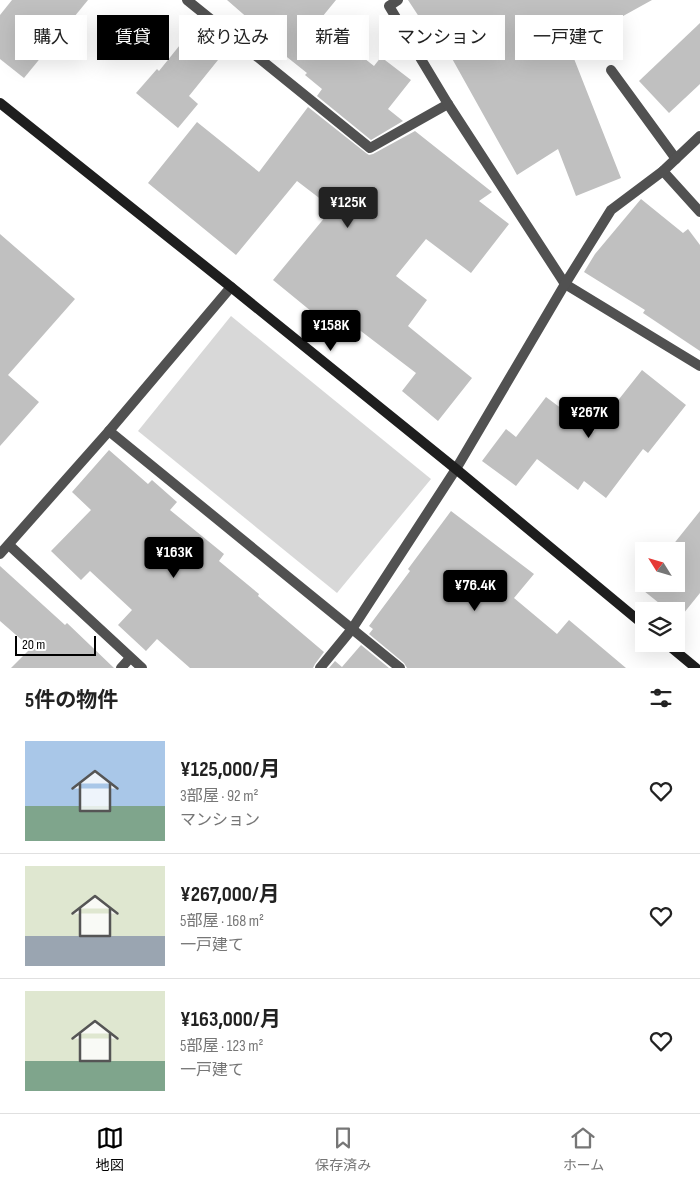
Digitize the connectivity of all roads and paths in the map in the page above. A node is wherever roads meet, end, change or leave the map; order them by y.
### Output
1 (187, 0) edge
2 (398, 0) edge
3 (611, 70) dead end
4 (0, 103) edge
5 (448, 104) junction
6 (700, 136) edge
7 (676, 159) junction
8 (664, 171) junction
9 (700, 212) edge
10 (565, 284) junction
11 (231, 287) junction
12 (700, 366) edge
13 (109, 431) junction
14 (456, 470) junction
15 (9, 545) junction
16 (0, 554) edge
17 (635, 618) edge
18 (352, 629) junction
19 (677, 652) edge
20 (130, 658) junction
21 (121, 668) edge
22 (142, 668) edge
23 (320, 668) edge
24 (400, 668) edge
25 (696, 668) edge

1 - 5 lane
2 - 5 lane
3 - 7 lane
4 - 11 street
5 - 10 lane
6 - 7 lane
7 - 8 lane
8 - 9 lane
8 - 10 lane
10 - 12 lane
10 - 14 lane
11 - 13 lane
11 - 14 street
13 - 15 lane
13 - 18 lane
14 - 17 street
14 - 18 lane
15 - 16 lane
15 - 20 lane
18 - 23 lane
18 - 24 lane
19 - 25 street
20 - 21 lane
20 - 22 lane

